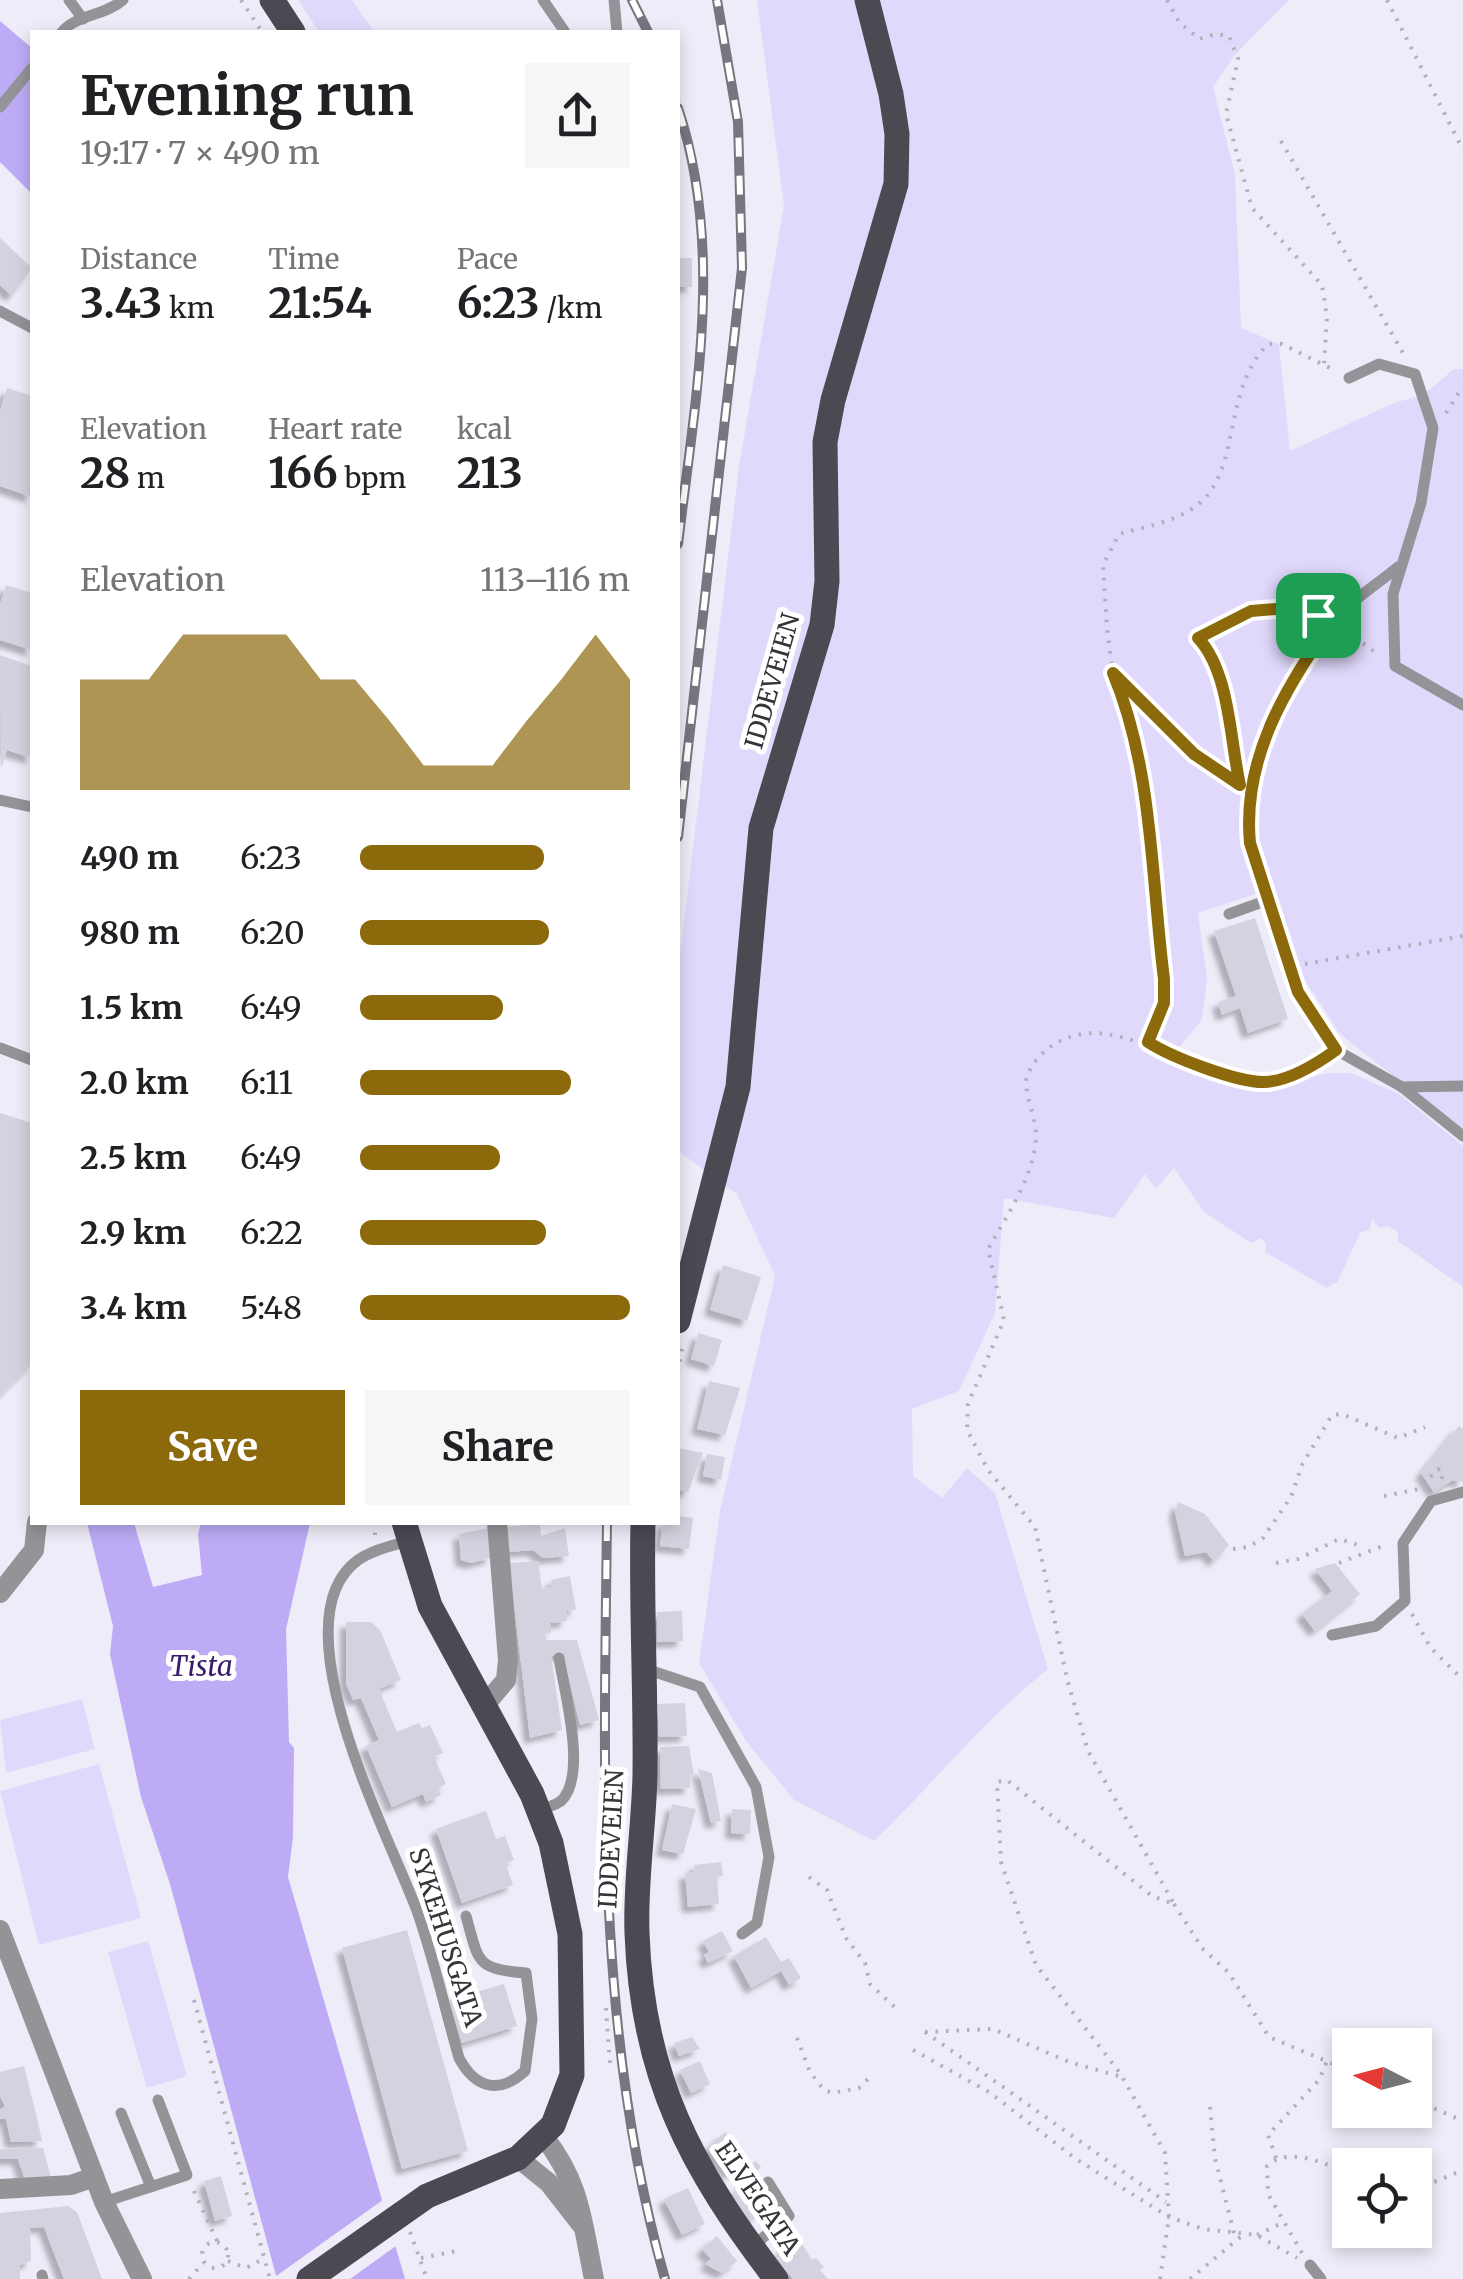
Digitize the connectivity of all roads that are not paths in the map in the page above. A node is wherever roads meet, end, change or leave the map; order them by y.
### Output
1 (69, 0) edge
2 (123, 0) edge
3 (272, 0) edge
4 (544, 0) edge
5 (614, 0) edge
6 (867, 0) edge
7 (83, 19) junction
8 (65, 28) edge
9 (291, 30) edge
10 (565, 30) edge
11 (617, 30) edge
12 (30, 70) edge
13 (0, 107) edge
14 (0, 311) edge
15 (30, 327) edge
16 (1349, 378) road end
17 (1398, 567) junction
18 (1463, 705) edge
19 (0, 800) edge
20 (30, 807) edge
21 (1268, 900) junction
22 (1229, 914) dead end
23 (0, 1048) edge
24 (1336, 1050) junction
25 (30, 1059) edge
26 (1204, 1067) road end
27 (1463, 1086) edge
28 (1402, 1088) junction
29 (1463, 1136) edge
30 (680, 1313) edge
31 (1463, 1492) edge
32 (37, 1525) edge
33 (498, 1525) edge
34 (643, 1525) edge
35 (406, 1532) edge
36 (0, 1593) edge
37 (1332, 1635) dead end
38 (559, 1658) dead end
39 (643, 1668) junction
40 (484, 1706) junction
41 (539, 1811) junction
42 (466, 1916) dead end
43 (0, 1930) edge
44 (742, 1934) dead end
45 (158, 2100) dead end
46 (121, 2113) dead end
47 (544, 2137) junction
48 (689, 2150) joint
49 (518, 2158) junction
50 (94, 2178) junction
51 (768, 2182) dead end
52 (151, 2187) junction
53 (0, 2188) edge
54 (104, 2202) junction
55 (582, 2226) junction
56 (752, 2247) junction
57 (124, 2250) junction
58 (1310, 2265) road end
59 (130, 2279) edge
60 (142, 2279) edge
61 (309, 2279) edge
62 (594, 2279) edge
63 (776, 2279) edge
64 (1321, 2279) edge

1 - 7 lane
2 - 7 lane
3 - 9 main road
4 - 10 lane
5 - 11 lane
6 - 30 main road, IDDEVEIEN
7 - 8 lane
12 - 13 lane
14 - 15 lane
16 - 17 lane
17 - 18 lane
17 - 21 lane
19 - 20 lane
21 - 22 lane
21 - 24 lane
23 - 25 lane
24 - 26 lane
24 - 28 lane
27 - 28 lane
28 - 29 lane
31 - 37 lane
32 - 36 street
33 - 40 street
34 - 39 main road, IDDEVEIEN
35 - 40 main road
35 - 42 lane, SYKEHUSGATA
38 - 41 lane
39 - 44 lane
39 - 48 main road, IDDEVEIEN
40 - 41 main road
41 - 47 main road
43 - 50 street
45 - 52 lane
46 - 52 lane
47 - 49 main road
47 - 55 street
48 - 56 main road, ELVEGATA
49 - 55 street
49 - 61 main road
50 - 53 street
50 - 54 street
51 - 56 lane
52 - 54 lane
54 - 57 street
55 - 62 street
56 - 63 main road, ELVEGATA
57 - 59 street
57 - 60 street
58 - 64 lane

